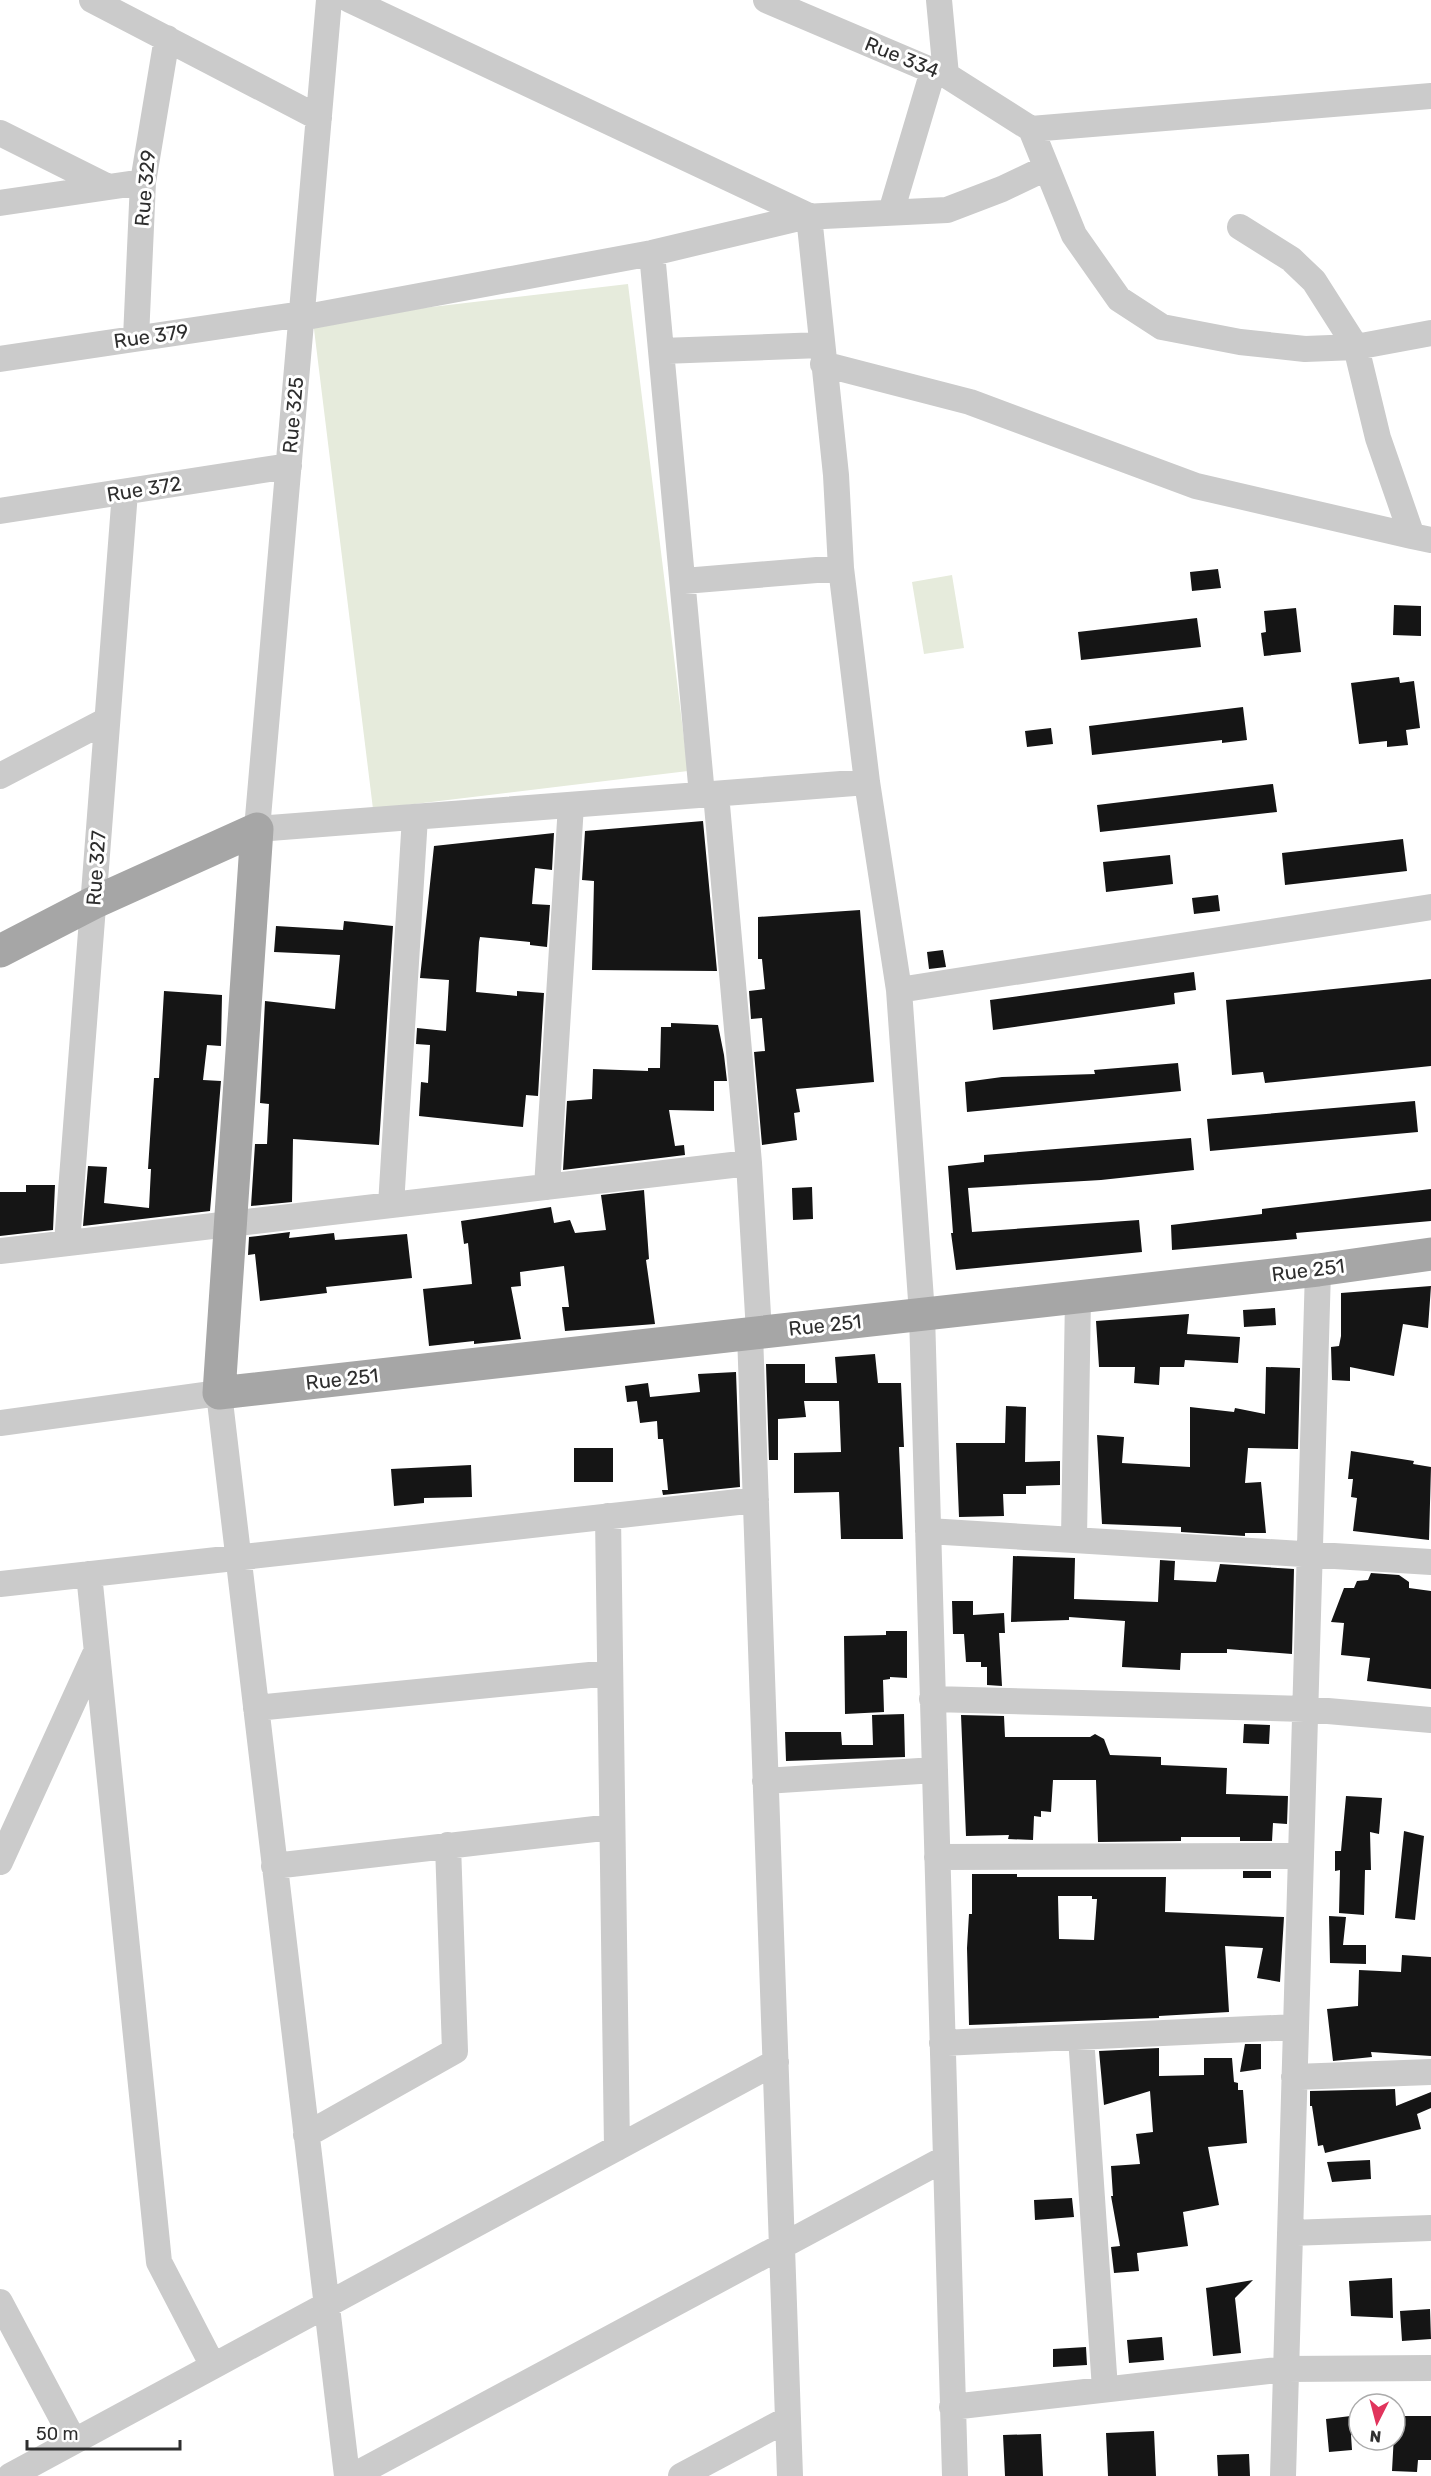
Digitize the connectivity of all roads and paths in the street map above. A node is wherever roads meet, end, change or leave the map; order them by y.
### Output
1 (92, 0) edge
2 (329, 0) edge
3 (350, 0) edge
4 (766, 0) edge
5 (939, 0) edge
6 (167, 38) junction
7 (939, 73) junction
8 (1431, 96) edge
9 (319, 118) junction
10 (1031, 129) junction
11 (0, 133) edge
12 (1046, 168) junction
13 (143, 182) junction
14 (108, 187) junction
15 (0, 203) edge
16 (891, 212) junction
17 (809, 216) junction
18 (1240, 227) dead end
19 (652, 253) junction
20 (302, 316) junction
21 (1431, 333) edge
22 (136, 338) junction
23 (1356, 347) junction
24 (662, 351) junction
25 (822, 355) junction
26 (0, 359) edge
27 (289, 465) junction
28 (125, 492) junction
29 (0, 511) edge
30 (1422, 538) edge
31 (840, 568) junction
32 (684, 581) junction
33 (107, 720) junction
34 (0, 776) edge
35 (867, 782) junction
36 (709, 795) junction
37 (571, 805) junction
38 (415, 817) junction
39 (257, 830) junction
40 (93, 903) junction
41 (1431, 907) edge
42 (0, 951) edge
43 (898, 990) junction
44 (749, 1163) junction
45 (547, 1187) junction
46 (390, 1205) junction
47 (229, 1224) junction
48 (67, 1243) junction
49 (0, 1251) edge
50 (1431, 1254) edge
51 (1318, 1270) junction
52 (1078, 1297) junction
53 (922, 1314) junction
54 (755, 1333) junction
55 (219, 1392) junction
56 (0, 1423) edge
57 (756, 1500) junction
58 (608, 1516) junction
59 (928, 1531) junction
60 (1074, 1538) junction
61 (1310, 1554) junction
62 (238, 1557) junction
63 (1431, 1562) edge
64 (89, 1574) junction
65 (0, 1584) edge
66 (97, 1650) junction
67 (610, 1673) junction
68 (932, 1699) junction
69 (256, 1708) junction
70 (1305, 1708) junction
71 (1431, 1720) edge
72 (935, 1770) junction
73 (765, 1780) junction
74 (612, 1827) junction
75 (448, 1845) junction
76 (1301, 1856) junction
77 (937, 1857) junction
78 (0, 1862) edge
79 (274, 1866) junction
80 (1296, 2027) junction
81 (1081, 2037) junction
82 (942, 2043) junction
83 (776, 2062) junction
84 (1431, 2072) edge
85 (1294, 2077) junction
86 (306, 2135) junction
87 (617, 2148) junction
88 (946, 2158) junction
89 (1431, 2228) edge
90 (1290, 2233) junction
91 (782, 2246) junction
92 (0, 2302) edge
93 (326, 2304) junction
94 (213, 2366) junction
95 (1431, 2368) edge
96 (1286, 2369) junction
97 (1106, 2389) junction
98 (952, 2407) junction
99 (788, 2419) junction
100 (74, 2441) junction
101 (10, 2476) edge
102 (347, 2476) edge
103 (353, 2476) edge
104 (681, 2476) edge
105 (790, 2476) edge
106 (954, 2476) edge
107 (1283, 2476) edge

1 - 6 street
2 - 9 street, Rue 325
3 - 17 street
4 - 7 street, Rue 334
5 - 7 street
6 - 9 street
6 - 13 street, Rue 329
7 - 10 street, Rue 334
7 - 16 street
8 - 10 street
9 - 20 street, Rue 325
10 - 12 street
11 - 14 street
12 - 16 street, Rue 379
12 - 23 street
13 - 14 street
13 - 22 street, Rue 329
14 - 15 street
16 - 17 street, Rue 379
17 - 19 street, Rue 379
17 - 25 street
18 - 23 street
19 - 20 street, Rue 379
19 - 24 street
20 - 22 street, Rue 379
20 - 27 street, Rue 325
21 - 23 street
22 - 26 street, Rue 379
23 - 30 street
24 - 25 street
24 - 32 street
25 - 30 street
25 - 31 street
27 - 28 street, Rue 372
27 - 39 street, Rue 325
28 - 29 street, Rue 372
28 - 33 street, Rue 327
31 - 32 street
31 - 35 street
32 - 36 street
33 - 34 street
33 - 40 street, Rue 327
35 - 36 street
35 - 43 street
36 - 37 street
36 - 44 street
37 - 38 street
37 - 45 street
38 - 39 street
38 - 46 street
39 - 40 main road
39 - 47 main road
40 - 42 main road
40 - 48 street, Rue 327
41 - 43 street
43 - 53 street
44 - 45 street
44 - 54 street
45 - 46 street
46 - 47 street
47 - 48 street
47 - 55 main road
48 - 49 street
50 - 51 main road, Rue 251
51 - 52 main road, Rue 251
51 - 61 street
52 - 53 main road, Rue 251
52 - 60 street
53 - 54 main road, Rue 251
53 - 59 street
54 - 55 main road, Rue 251
54 - 57 street
55 - 56 street
55 - 62 street
57 - 58 street
57 - 73 street
58 - 62 street
58 - 67 street
59 - 60 street
59 - 68 street
60 - 61 street
61 - 63 street
61 - 70 street
62 - 64 street
62 - 69 street
64 - 65 street
64 - 66 street
66 - 78 street
66 - 94 street
67 - 69 street
67 - 74 street
68 - 70 street
68 - 72 street
69 - 79 street
70 - 71 street
70 - 76 street
72 - 73 street
72 - 77 street
73 - 83 street
74 - 75 street
74 - 87 street
75 - 79 street
75 - 86 street
76 - 77 street
76 - 80 street
77 - 82 street
79 - 86 street
80 - 81 street
80 - 85 street
81 - 82 street
81 - 97 street
82 - 88 street
83 - 87 street
83 - 91 street
84 - 85 street
85 - 90 street
86 - 93 street
87 - 93 street
88 - 91 street
88 - 98 street
89 - 90 street
90 - 96 street
91 - 99 street
91 - 103 street
92 - 100 street
93 - 94 street
93 - 102 street
94 - 100 street
95 - 96 street
96 - 97 street
96 - 107 street
97 - 98 street
98 - 106 street
99 - 104 street
99 - 105 street
100 - 101 street

